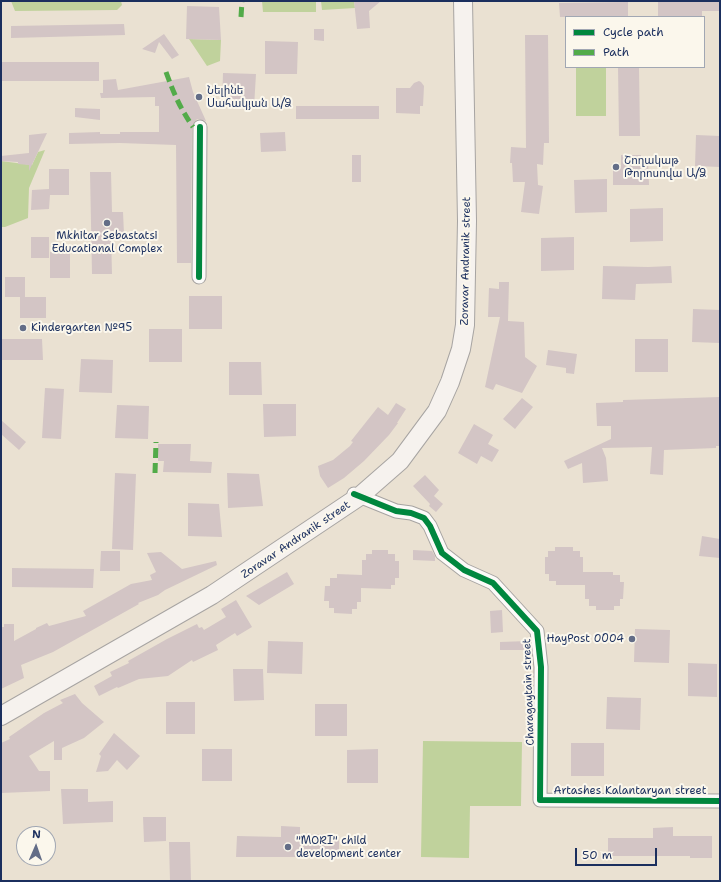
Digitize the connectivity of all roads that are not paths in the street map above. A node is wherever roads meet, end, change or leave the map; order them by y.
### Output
1 (457, 1) edge
2 (463, 1) edge
3 (200, 127) dead end
4 (199, 277) dead end
5 (357, 495) junction
6 (1, 708) edge
7 (1, 716) edge
8 (540, 800) joint
9 (720, 801) edge

1 - 5 main road, Zoravar Andranik street
2 - 5 main road, Zoravar Andranik street
3 - 4 street
5 - 6 main road, Zoravar Andranik street
5 - 7 main road, Zoravar Andranik street
5 - 8 street, Charagaytain street
8 - 9 street, Artashes Kalantaryan street

